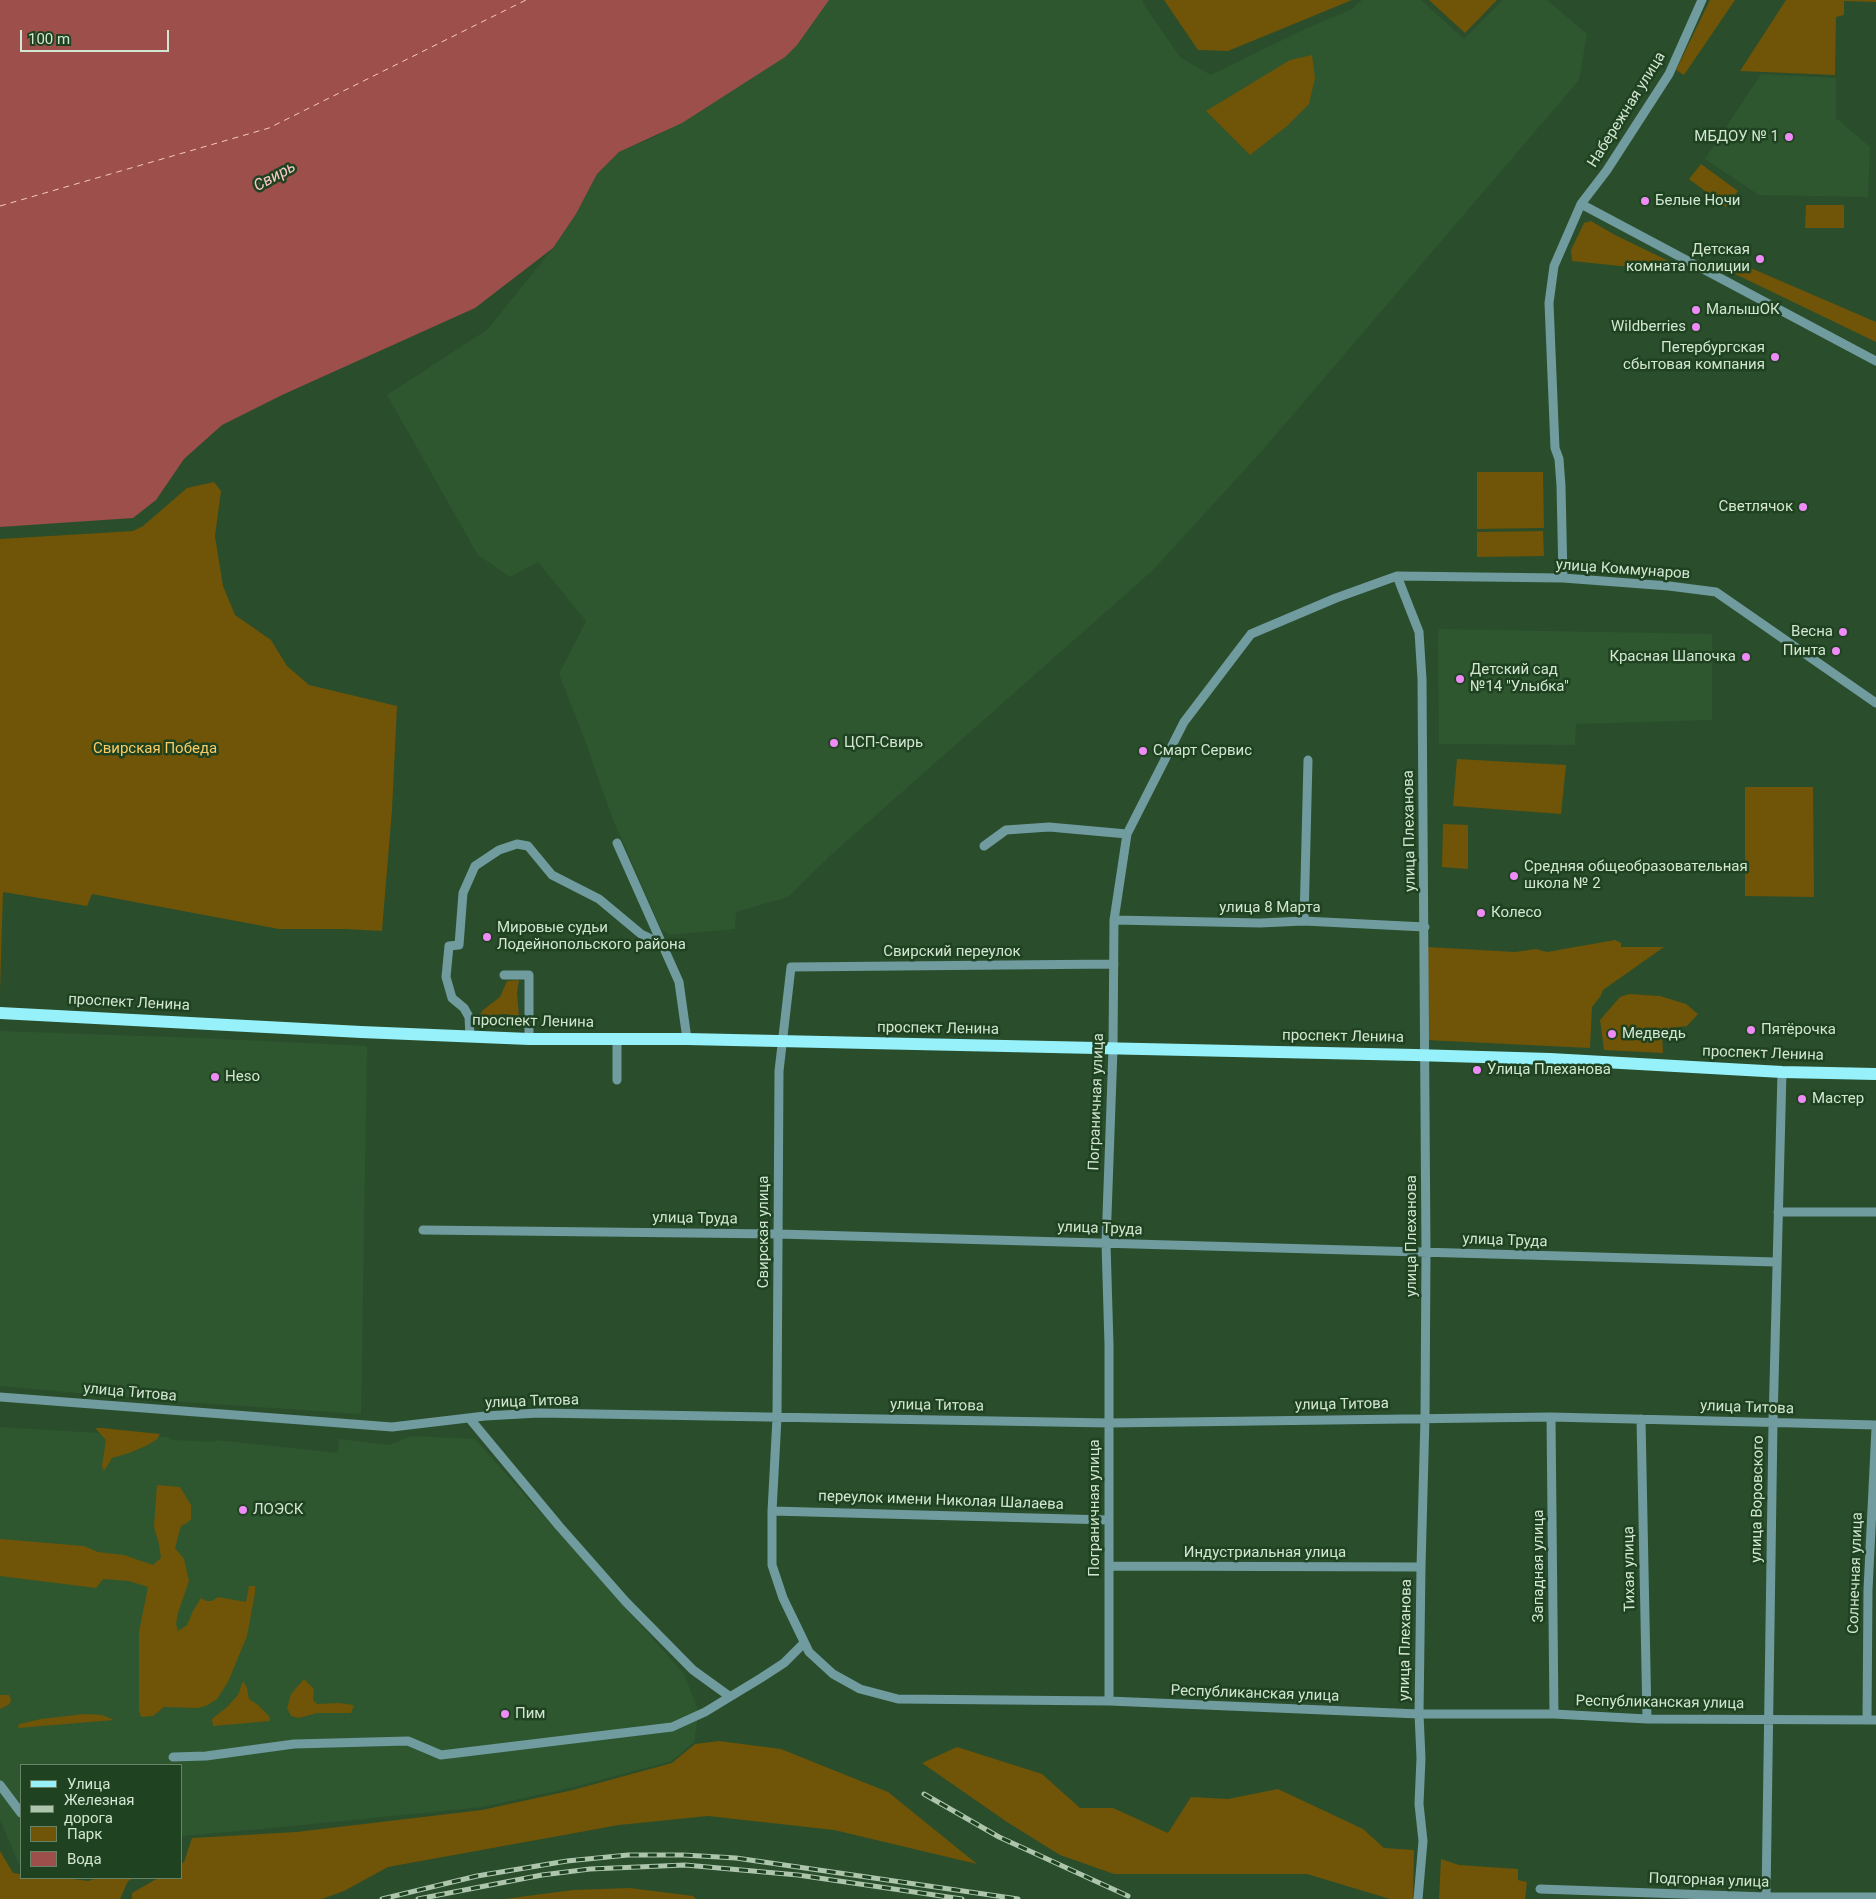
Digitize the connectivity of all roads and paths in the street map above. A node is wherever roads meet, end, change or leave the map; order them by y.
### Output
1 (1702, 0) edge
2 (1581, 204) junction
3 (1876, 361) edge
4 (1397, 576) junction
5 (1563, 578) junction
6 (1336, 598) joint
7 (1876, 703) edge
8 (1308, 760) dead end
9 (1127, 834) junction
10 (617, 842) dead end
11 (984, 846) dead end
12 (1114, 920) junction
13 (1304, 921) junction
14 (1425, 927) junction
15 (664, 945) junction
16 (1114, 964) junction
17 (791, 967) joint
18 (504, 975) dead end
19 (0, 1013) edge
20 (470, 1036) junction
21 (529, 1039) junction
22 (687, 1039) junction
23 (617, 1040) junction
24 (782, 1041) junction
25 (1113, 1049) junction
26 (1425, 1056) junction
27 (1782, 1072) junction
28 (1876, 1074) edge
29 (617, 1080) dead end
30 (1778, 1212) junction
31 (1876, 1212) edge
32 (423, 1230) dead end
33 (778, 1234) junction
34 (1106, 1243) junction
35 (1426, 1252) junction
36 (1776, 1262) junction
37 (0, 1397) edge
38 (1552, 1417) junction
39 (776, 1418) junction
40 (1425, 1418) junction
41 (470, 1419) junction
42 (1641, 1419) junction
43 (1109, 1423) junction
44 (1773, 1423) junction
45 (1876, 1426) edge
46 (773, 1498) joint
47 (772, 1511) junction
48 (1108, 1520) junction
49 (1109, 1566) junction
50 (1420, 1567) junction
51 (1872, 1590) edge
52 (804, 1643) junction
53 (729, 1696) junction
54 (1109, 1701) junction
55 (1419, 1714) junction
56 (1554, 1714) junction
57 (1647, 1719) junction
58 (1768, 1719) junction
59 (1872, 1720) edge
60 (174, 1757) dead end
61 (0, 1786) edge
62 (20, 1812) edge
63 (1540, 1889) dead end
64 (1766, 1896) junction
65 (1876, 1897) edge
66 (1418, 1899) edge

1 - 2 street, Набережная улица
2 - 3 street
2 - 5 street, Набережная улица
4 - 5 street, улица Коммунаров
4 - 6 street, улица Коммунаров
4 - 14 street, улица Плеханова
5 - 7 street, улица Коммунаров
6 - 9 street, Пограничная улица
8 - 13 street
9 - 11 street
9 - 12 street, Пограничная улица
10 - 15 street
12 - 13 street, улица 8 Марта
12 - 16 street, Пограничная улица
13 - 14 street, улица 8 Марта
14 - 26 street, улица Плеханова
15 - 20 street
15 - 22 street
16 - 17 street, Свирский переулок
16 - 25 street, Пограничная улица
17 - 24 street, Свирская улица
18 - 21 street
19 - 20 main road, проспект Ленина
20 - 21 main road, проспект Ленина
21 - 23 main road, проспект Ленина
22 - 23 main road, проспект Ленина
22 - 24 main road, проспект Ленина
23 - 29 street
24 - 25 main road, проспект Ленина
24 - 33 street, Свирская улица
25 - 26 main road, проспект Ленина
25 - 34 street, Пограничная улица
26 - 27 main road, проспект Ленина
26 - 35 street, улица Плеханова
27 - 28 main road, проспект Ленина
27 - 30 street, улица Воровского
30 - 31 street
30 - 36 street, улица Воровского
32 - 33 street, улица Труда
33 - 34 street, улица Труда
33 - 39 street, Свирская улица
34 - 35 street, улица Труда
34 - 43 street, Пограничная улица
35 - 36 street, улица Труда
35 - 40 street, улица Плеханова
36 - 44 street, улица Воровского
37 - 41 street, улица Титова
38 - 40 street, улица Титова
38 - 42 street, улица Титова
38 - 56 street, Западная улица
39 - 41 street, улица Титова
39 - 43 street, улица Титова
39 - 46 street, Свирская улица
40 - 43 street, улица Титова
40 - 50 street, улица Плеханова
41 - 53 street
42 - 44 street, улица Титова
42 - 57 street, Тихая улица
43 - 48 street, Пограничная улица
44 - 45 street, улица Титова
44 - 58 street, улица Воровского
45 - 51 street, Солнечная улица
46 - 47 street, Республиканская улица
47 - 48 street, переулок имени Николая Шалаева
47 - 52 street, Республиканская улица
48 - 49 street, Пограничная улица
49 - 50 street, Индустриальная улица
49 - 54 street, Пограничная улица
50 - 55 street, улица Плеханова
51 - 59 street, Солнечная улица
52 - 53 street
52 - 54 street, Республиканская улица
53 - 60 street
54 - 55 street, Республиканская улица
55 - 56 street, Республиканская улица
55 - 66 street, улица Плеханова
56 - 57 street, Республиканская улица
57 - 58 street, Республиканская улица
58 - 59 street, Республиканская улица
58 - 64 street, улица Воровского
61 - 62 street
63 - 64 street, Подгорная улица
64 - 65 street, Подгорная улица

